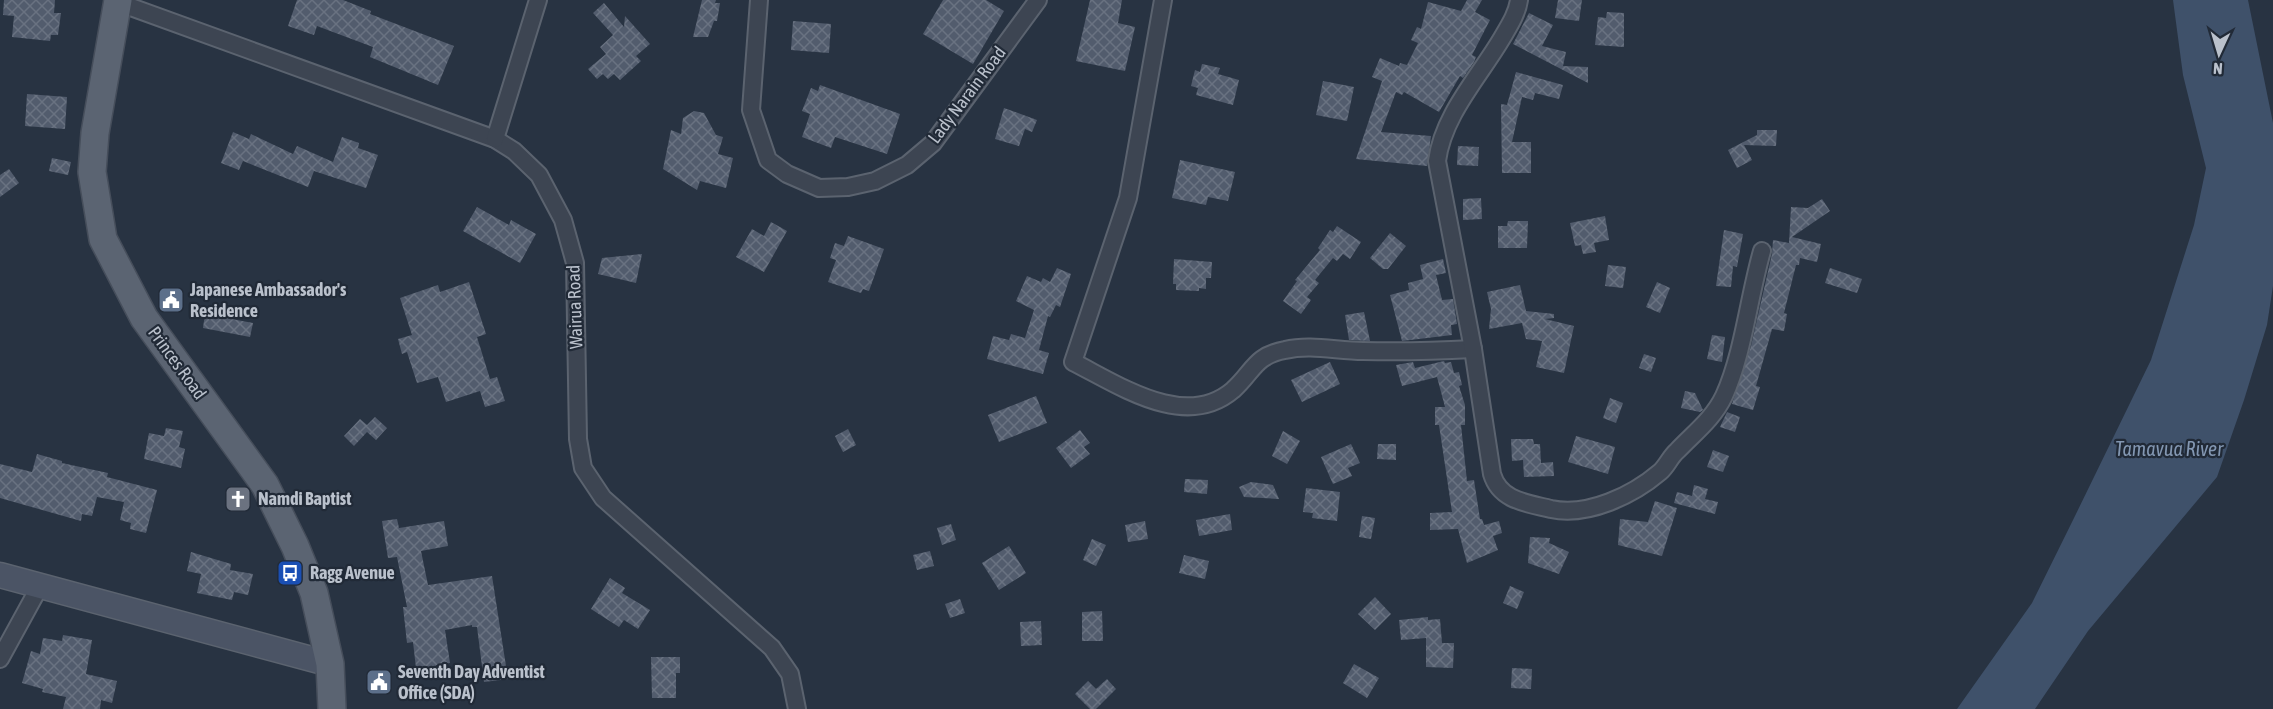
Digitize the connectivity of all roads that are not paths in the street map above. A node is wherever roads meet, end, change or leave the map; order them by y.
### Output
1 (538, 0) edge
2 (759, 0) edge
3 (1038, 0) edge
4 (1163, 0) edge
5 (1519, 0) edge
6 (118, 1) edge
7 (495, 139) junction
8 (1762, 251) dead end
9 (1473, 349) junction
10 (0, 575) edge
11 (40, 586) junction
12 (0, 659) edge
13 (330, 664) junction
14 (332, 709) edge
15 (797, 709) edge

1 - 7 street
2 - 3 street, Lady Narain Road
4 - 9 street
5 - 9 street
6 - 7 street, Wairua Road
6 - 13 main road, Princes Road
7 - 15 street, Wairua Road
8 - 9 street
10 - 11 main road
11 - 12 street
11 - 13 main road
13 - 14 main road, Princes Road

